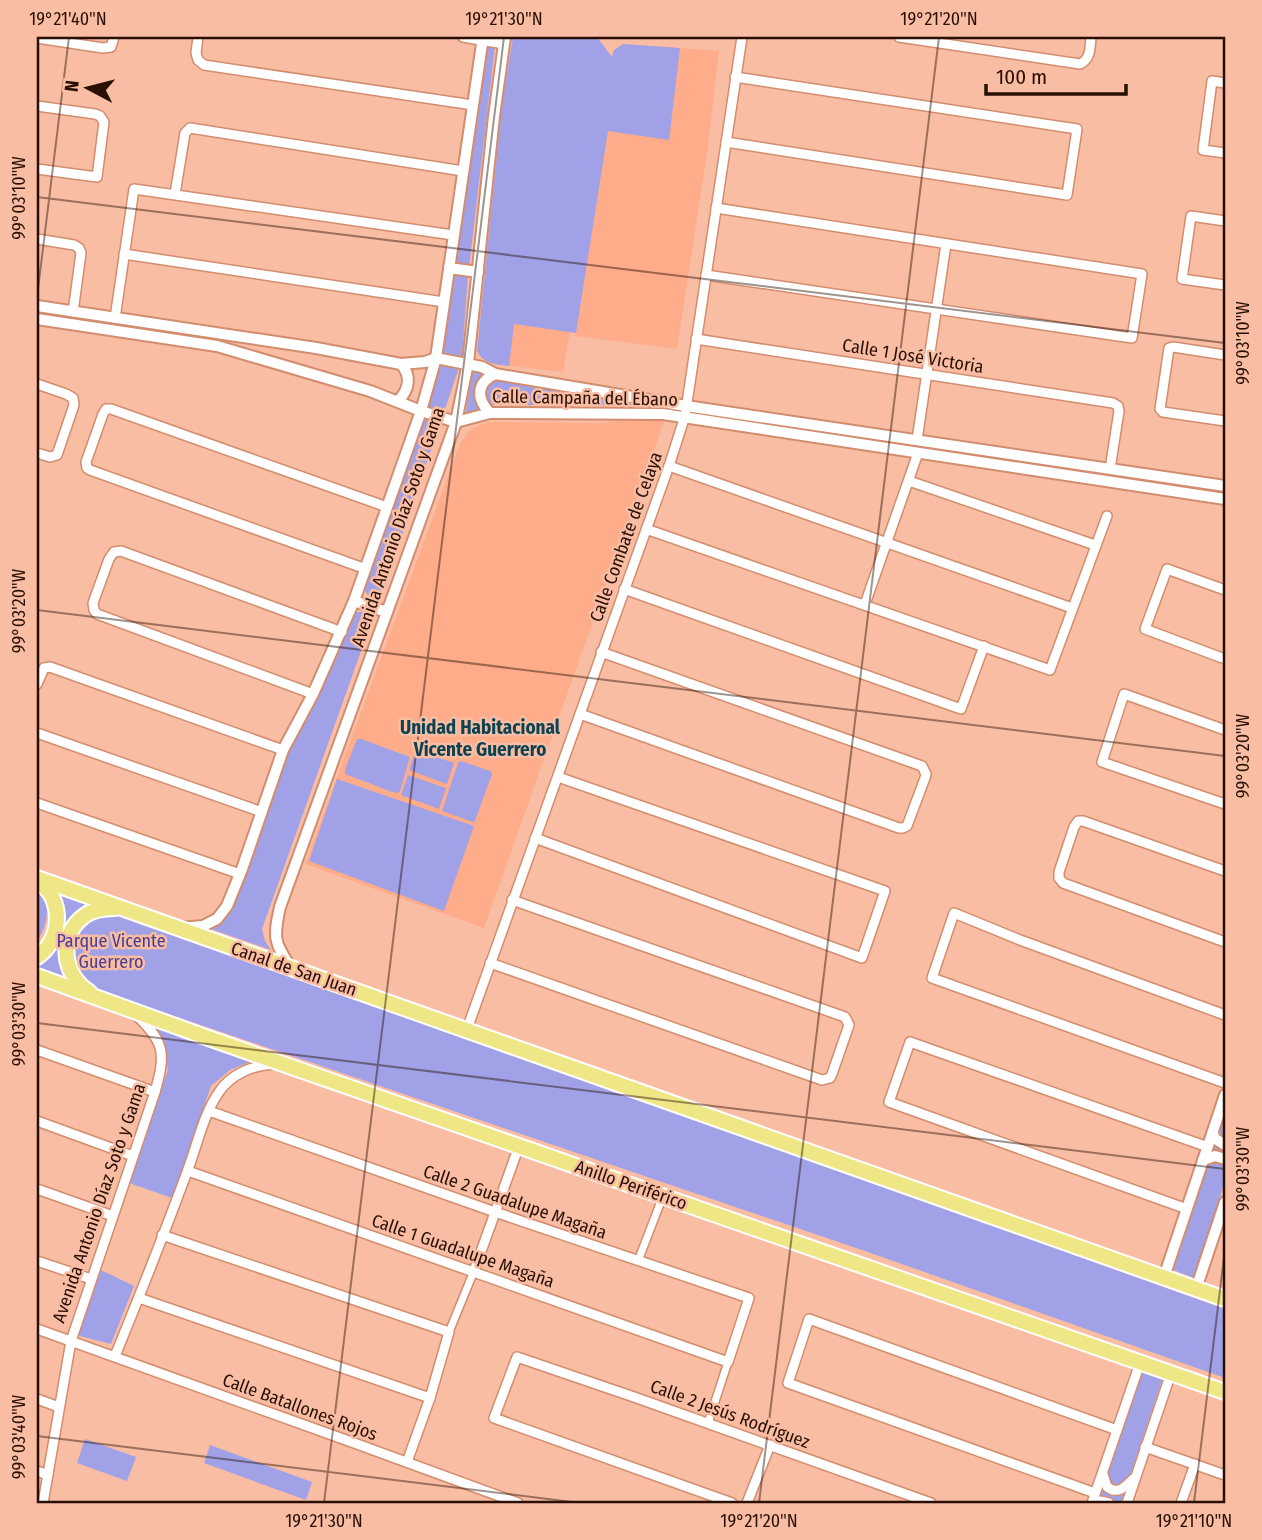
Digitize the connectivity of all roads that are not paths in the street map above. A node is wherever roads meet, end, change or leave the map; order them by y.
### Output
1 (114, 37) edge
2 (198, 37) edge
3 (463, 37) edge
4 (742, 37) edge
5 (900, 37) edge
6 (1091, 37) edge
7 (37, 38) edge
8 (483, 38) edge
9 (505, 40) edge
10 (736, 77) junction
11 (1225, 83) edge
12 (473, 105) junction
13 (37, 106) edge
14 (726, 142) junction
15 (1225, 153) edge
16 (37, 169) edge
17 (463, 171) junction
18 (175, 194) junction
19 (716, 208) junction
20 (1225, 221) edge
21 (453, 235) junction
22 (37, 239) edge
23 (946, 244) junction
24 (124, 254) junction
25 (449, 268) junction
26 (478, 272) junction
27 (706, 275) junction
28 (1225, 285) edge
29 (444, 302) junction
30 (37, 306) edge
31 (937, 308) junction
32 (73, 312) junction
33 (116, 318) junction
34 (37, 319) edge
35 (696, 339) junction
36 (1225, 355) edge
37 (436, 358) junction
38 (468, 363) junction
39 (401, 364) junction
40 (495, 374) junction
41 (927, 374) junction
42 (37, 384) edge
43 (398, 401) junction
44 (421, 411) junction
45 (685, 411) junction
46 (490, 413) junction
47 (1225, 421) edge
48 (456, 422) junction
49 (917, 440) junction
50 (37, 453) edge
51 (918, 453) junction
52 (1020, 456) junction
53 (669, 466) junction
54 (1018, 468) junction
55 (1111, 469) junction
56 (909, 481) junction
57 (1225, 486) edge
58 (1225, 499) edge
59 (387, 507) junction
60 (1107, 516) dead end
61 (646, 529) junction
62 (887, 543) junction
63 (1095, 545) junction
64 (366, 569) junction
65 (624, 589) junction
66 (1225, 590) edge
67 (354, 601) junction
68 (865, 604) junction
69 (1072, 608) junction
70 (387, 612) junction
71 (341, 632) junction
72 (984, 646) junction
73 (601, 652) junction
74 (1225, 659) edge
75 (37, 684) edge
76 (313, 694) junction
77 (580, 714) junction
78 (1225, 730) edge
79 (37, 733) edge
80 (283, 750) junction
81 (558, 777) junction
82 (37, 803) edge
83 (1225, 804) edge
84 (261, 812) junction
85 (535, 838) junction
86 (1225, 871) edge
87 (240, 874) junction
88 (37, 879) edge
89 (512, 900) junction
90 (120, 907) junction
91 (178, 928) junction
92 (1225, 942) edge
93 (37, 957) edge
94 (490, 963) junction
95 (292, 969) junction
96 (37, 976) edge
97 (99, 998) junction
98 (129, 1008) junction
99 (1225, 1014) edge
100 (467, 1030) junction
101 (37, 1050) edge
102 (283, 1064) junction
103 (1225, 1083) edge
104 (155, 1092) junction
105 (1225, 1095) edge
106 (209, 1111) junction
107 (37, 1121) edge
108 (1213, 1132) junction
109 (1225, 1145) edge
110 (519, 1146) junction
111 (1208, 1146) junction
112 (134, 1156) junction
113 (1225, 1159) edge
114 (1203, 1160) junction
115 (188, 1171) junction
116 (37, 1189) edge
117 (663, 1196) junction
118 (1224, 1208) edge
119 (1187, 1209) junction
120 (495, 1212) junction
121 (113, 1216) junction
122 (162, 1235) junction
123 (37, 1261) edge
124 (638, 1261) junction
125 (474, 1271) junction
126 (1164, 1277) junction
127 (91, 1279) junction
128 (1196, 1289) junction
129 (139, 1298) junction
130 (1225, 1299) edge
131 (37, 1329) edge
132 (449, 1332) junction
133 (71, 1341) junction
134 (116, 1356) junction
135 (728, 1362) junction
136 (1140, 1363) junction
137 (1171, 1373) junction
138 (1225, 1392) edge
139 (429, 1398) junction
140 (37, 1399) edge
141 (59, 1406) junction
142 (708, 1423) junction
143 (1117, 1430) junction
144 (770, 1445) junction
145 (1146, 1447) junction
146 (407, 1462) junction
147 (1195, 1464) junction
148 (37, 1471) edge
149 (1102, 1472) junction
150 (48, 1475) junction
151 (1225, 1475) edge
152 (1136, 1477) junction
153 (1094, 1500) edge
154 (43, 1503) edge
155 (518, 1503) edge
156 (732, 1503) edge
157 (747, 1503) edge
158 (931, 1503) edge
159 (1108, 1503) edge
160 (1129, 1503) edge
161 (1181, 1503) edge

1 - 7 street
2 - 12 street
3 - 8 street
4 - 10 street, Calle Combate de Celaya
5 - 6 street
8 - 9 street
8 - 12 street, Avenida Antonio Díaz Soto y Gama
9 - 26 street, Avenida Antonio Díaz Soto y Gama
10 - 14 street, Calle Combate de Celaya
10 - 14 street
11 - 15 street
12 - 17 street, Avenida Antonio Díaz Soto y Gama
13 - 16 street
14 - 19 street, Calle Combate de Celaya
17 - 18 street
17 - 21 street, Avenida Antonio Díaz Soto y Gama
18 - 21 street
18 - 24 street
19 - 23 street
19 - 27 street, Calle Combate de Celaya
20 - 28 street
21 - 25 street, Avenida Antonio Díaz Soto y Gama
22 - 32 street
23 - 31 street
23 - 31 street
24 - 29 street
24 - 33 street
25 - 26 street
25 - 29 street, Avenida Antonio Díaz Soto y Gama
26 - 38 street, Avenida Antonio Díaz Soto y Gama
27 - 31 street
27 - 35 street, Calle Combate de Celaya
29 - 37 street, Avenida Antonio Díaz Soto y Gama
30 - 32 street, Calle Campaña del Ébano
31 - 41 street
32 - 33 street, Calle Campaña del Ébano
33 - 39 street, Calle Campaña del Ébano
34 - 43 street
35 - 41 street, Calle 1 José Victoria
35 - 45 street, Calle Combate de Celaya
36 - 47 street
37 - 38 street, Calle Campaña del Ébano
37 - 39 street, Calle Campaña del Ébano
37 - 44 street, Avenida Antonio Díaz Soto y Gama
38 - 40 street, Calle Campaña del Ébano
38 - 48 street, Avenida Antonio Díaz Soto y Gama
39 - 43 street
40 - 45 street, Calle Campaña del Ébano
40 - 46 street
41 - 49 street
41 - 55 street, Calle 1 José Victoria
42 - 50 street
43 - 44 street
44 - 48 street
44 - 59 street, Avenida Antonio Díaz Soto y Gama
45 - 46 street, Calle Campaña del Ébano
45 - 49 street, Calle Campaña del Ébano
45 - 51 street, Calle Campaña del Ébano
45 - 53 street, Calle Combate de Celaya
46 - 48 street, Calle Campaña del Ébano
48 - 70 street, Avenida Antonio Díaz Soto y Gama
49 - 52 street, Calle Campaña del Ébano
51 - 54 street, Calle Campaña del Ébano
51 - 56 street
52 - 54 street
52 - 55 street, Calle Campaña del Ébano
53 - 61 street, Calle Combate de Celaya
53 - 62 street
54 - 58 street, Calle Campaña del Ébano
55 - 57 street, Calle Campaña del Ébano
56 - 62 street
56 - 63 street
59 - 64 street, Avenida Antonio Díaz Soto y Gama
59 - 64 street
60 - 63 street
61 - 65 street, Calle Combate de Celaya
61 - 68 street
62 - 68 street
62 - 69 street
63 - 69 street
64 - 67 street, Avenida Antonio Díaz Soto y Gama
65 - 72 street
65 - 73 street, Calle Combate de Celaya
66 - 74 street
67 - 70 street
67 - 71 street, Avenida Antonio Díaz Soto y Gama
68 - 72 street
69 - 72 street
70 - 95 street, Avenida Antonio Díaz Soto y Gama
71 - 76 street, Avenida Antonio Díaz Soto y Gama
71 - 76 street
73 - 77 street, Calle Combate de Celaya
73 - 77 street
75 - 80 street
76 - 80 street, Avenida Antonio Díaz Soto y Gama
77 - 81 street, Calle Combate de Celaya
78 - 83 street
79 - 84 street
80 - 84 street, Avenida Antonio Díaz Soto y Gama
81 - 85 street, Calle Combate de Celaya
81 - 85 street
82 - 87 street
84 - 87 street, Avenida Antonio Díaz Soto y Gama
85 - 89 street, Calle Combate de Celaya
86 - 92 street
87 - 91 street, Avenida Antonio Díaz Soto y Gama
88 - 90 main road
88 - 93 main road
89 - 94 street, Calle Combate de Celaya
89 - 94 street
90 - 91 main road, Canal de San Juan
90 - 97 main road
91 - 95 main road, Canal de San Juan
94 - 100 street, Calle Combate de Celaya
95 - 100 main road, Canal de San Juan
96 - 97 main road, Anillo Periférico
97 - 98 main road, Anillo Periférico
98 - 102 main road, Anillo Periférico
98 - 104 street, Avenida Antonio Díaz Soto y Gama
99 - 103 street
100 - 126 main road
101 - 104 street
102 - 106 street
102 - 110 main road, Anillo Periférico
104 - 112 street, Avenida Antonio Díaz Soto y Gama
105 - 108 street
106 - 115 street
106 - 120 street, Calle 2 Guadalupe Magaña
107 - 112 street
108 - 109 street
108 - 111 street
110 - 117 main road, Anillo Periférico
110 - 120 street
111 - 114 street
111 - 119 street
112 - 121 street, Avenida Antonio Díaz Soto y Gama
113 - 114 street
114 - 119 street
115 - 122 street
115 - 125 street, Calle 1 Guadalupe Magaña
116 - 121 street
117 - 124 street
117 - 136 main road, Anillo Periférico
118 - 128 street
119 - 126 street
120 - 124 street, Calle 2 Guadalupe Magaña
120 - 125 street
121 - 127 street, Avenida Antonio Díaz Soto y Gama
122 - 129 street
122 - 132 street
123 - 127 street
124 - 135 street, Calle 2 Guadalupe Magaña
125 - 132 street
125 - 135 street, Calle 1 Guadalupe Magaña
126 - 128 main road
127 - 133 street, Avenida Antonio Díaz Soto y Gama
128 - 130 main road
129 - 134 street
129 - 139 street
131 - 133 street, Calle Batallones Rojos
132 - 139 street
133 - 134 street, Calle Batallones Rojos
133 - 141 street, Avenida Antonio Díaz Soto y Gama
134 - 146 street, Calle Batallones Rojos
135 - 142 street
136 - 137 main road, Anillo Periférico
136 - 143 street
137 - 138 main road, Anillo Periférico
137 - 145 street
139 - 146 street
140 - 141 street
141 - 150 street, Avenida Antonio Díaz Soto y Gama
142 - 144 street, Calle 2 Jesús Rodríguez
142 - 156 street, Calle 2 Jesús Rodríguez
143 - 149 street
143 - 153 street
144 - 157 street
144 - 158 street, Calle 2 Jesús Rodríguez
145 - 147 street
145 - 152 street
146 - 155 street, Calle Batallones Rojos
147 - 151 street
147 - 161 street
148 - 150 street
149 - 152 street
149 - 153 street
150 - 154 street, Avenida Antonio Díaz Soto y Gama
152 - 160 street
153 - 159 street

